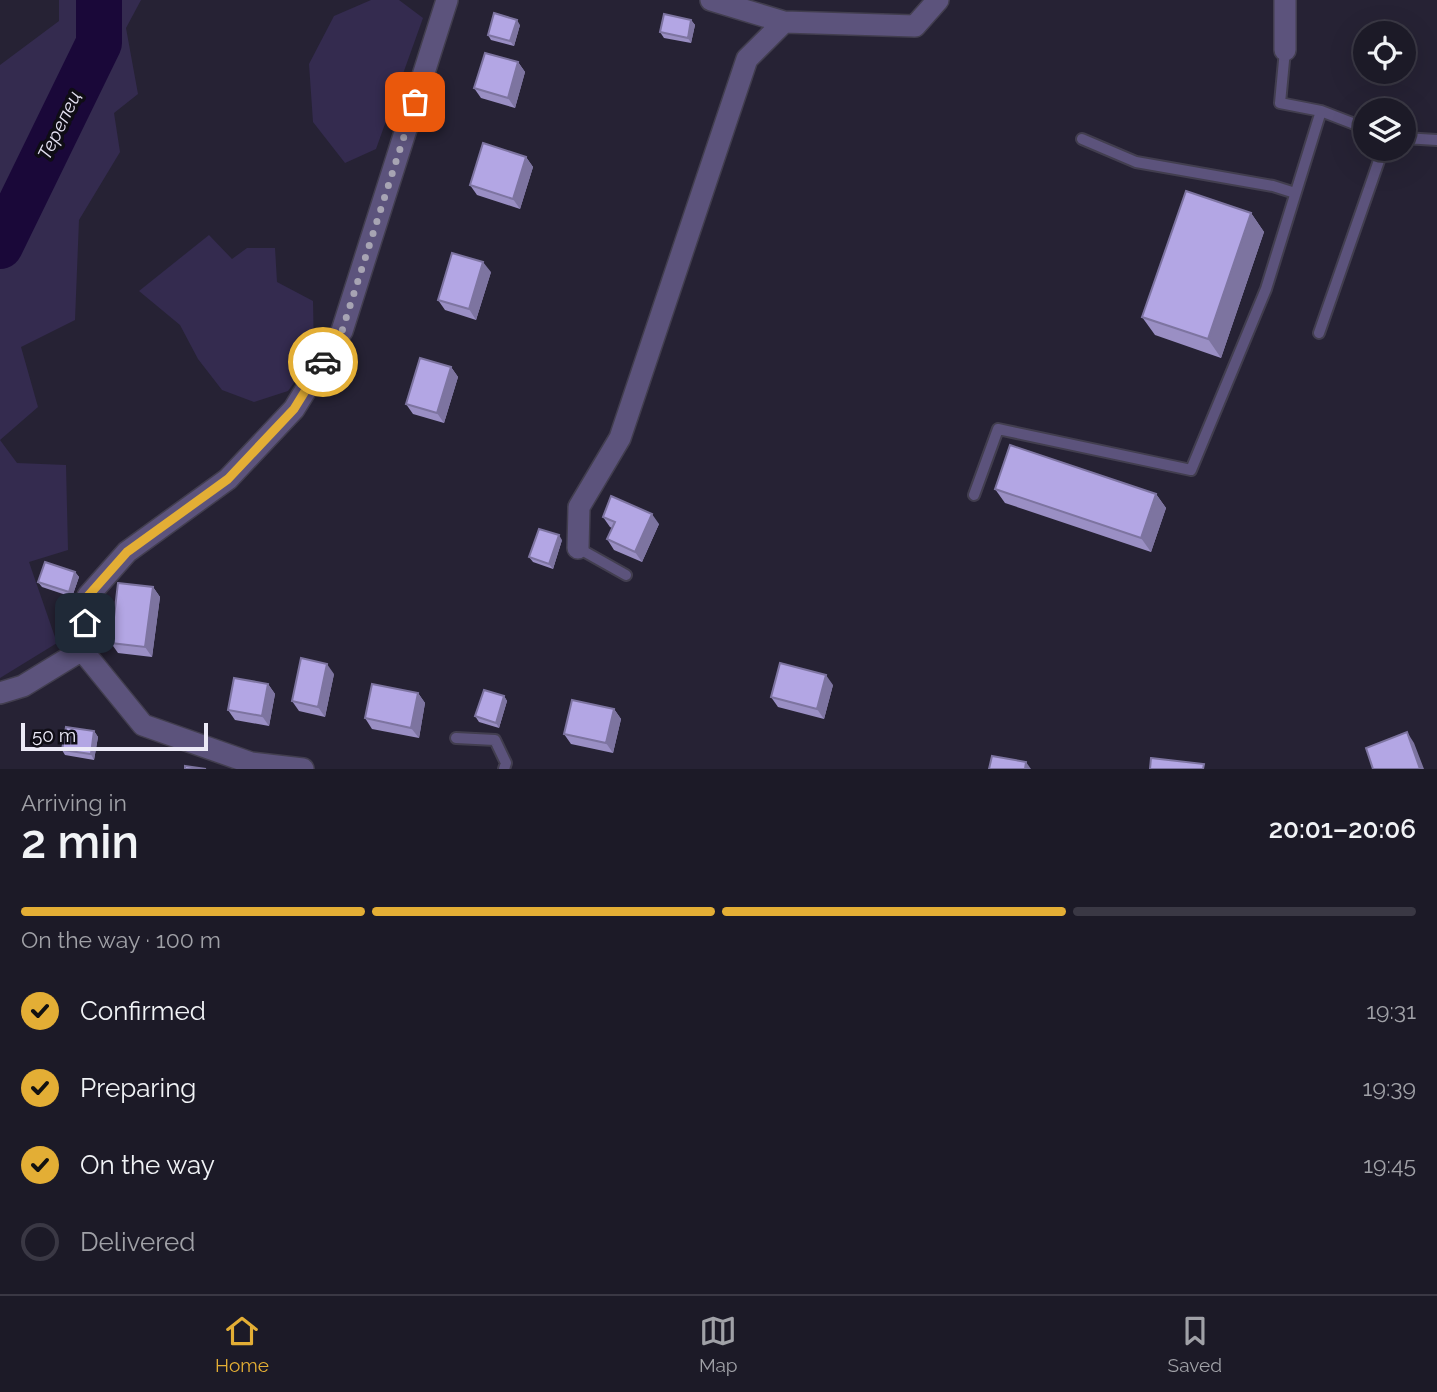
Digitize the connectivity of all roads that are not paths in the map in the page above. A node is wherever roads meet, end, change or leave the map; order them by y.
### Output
1 (447, 0) edge
2 (711, 0) edge
3 (939, 0) edge
4 (1285, 0) edge
5 (784, 22) junction
6 (1285, 50) joint
7 (1321, 111) junction
8 (1353, 123) edge
9 (1082, 139) dead end
10 (1416, 139) edge
11 (1437, 141) edge
12 (1379, 161) edge
13 (1296, 193) junction
14 (1319, 333) dead end
15 (974, 495) dead end
16 (578, 548) joint
17 (626, 575) dead end
18 (82, 650) junction
19 (0, 693) edge
20 (456, 738) dead end
21 (303, 769) edge
22 (505, 769) edge

1 - 18 street
2 - 5 street
3 - 5 street
4 - 6 street
5 - 16 street
6 - 7 lane
7 - 8 lane
7 - 13 lane
9 - 13 lane
10 - 11 lane
12 - 14 lane
13 - 15 lane
16 - 17 lane
18 - 19 street
18 - 21 street
20 - 22 lane

